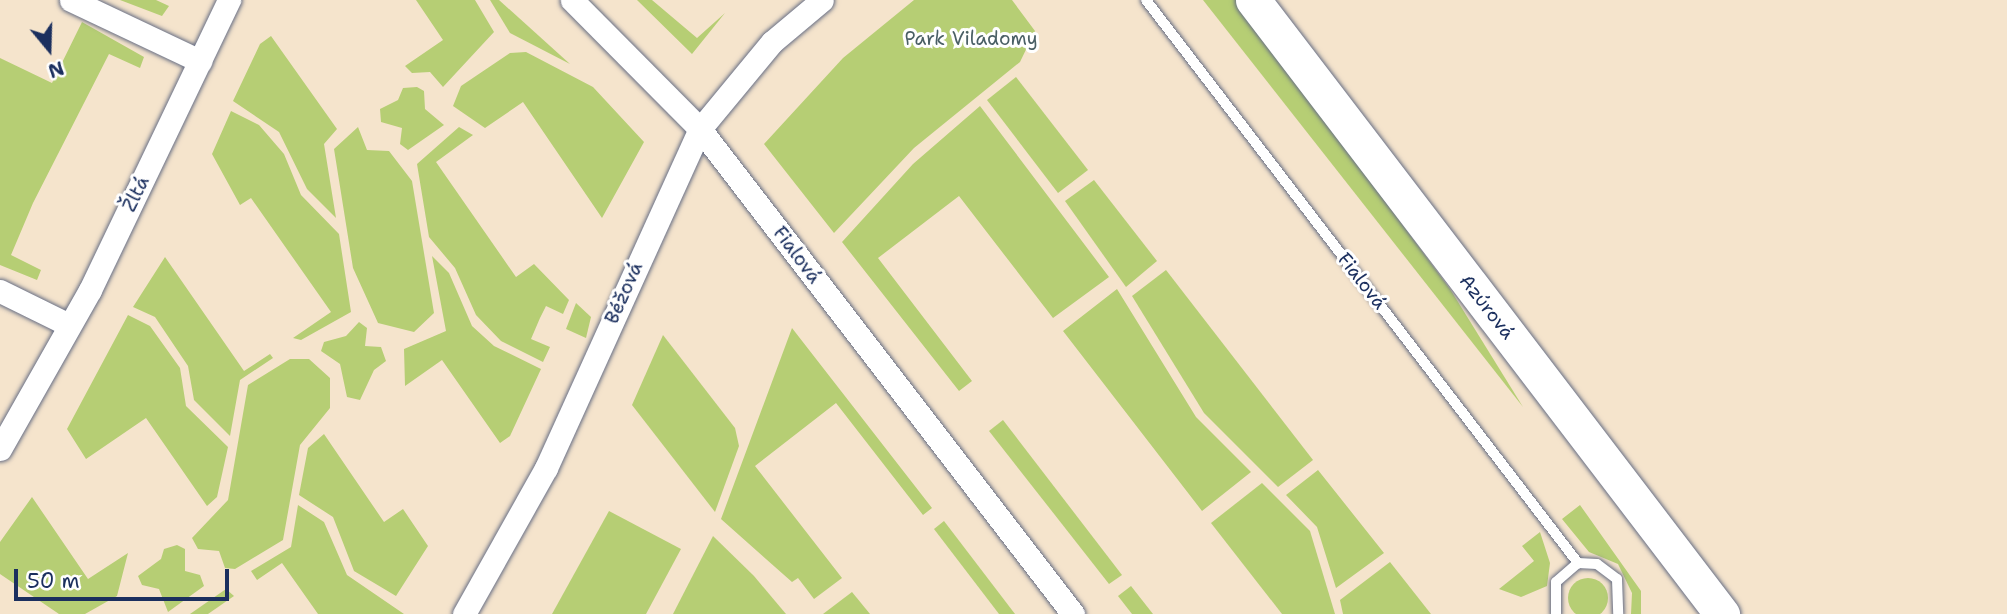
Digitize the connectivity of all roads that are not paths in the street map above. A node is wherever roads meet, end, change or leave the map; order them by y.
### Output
1 (71, 0) edge
2 (229, 0) edge
3 (572, 0) edge
4 (822, 0) edge
5 (1146, 0) edge
6 (1253, 0) edge
7 (200, 61) junction
8 (700, 129) junction
9 (0, 291) edge
10 (69, 326) junction
11 (0, 449) edge
12 (1578, 563) junction
13 (464, 614) edge
14 (1073, 614) edge
15 (1556, 614) edge
16 (1618, 614) edge
17 (1722, 614) edge

1 - 7 street
2 - 7 street, Žltá
3 - 8 street
4 - 8 street, Béžová
5 - 12 lane, Fialová
6 - 17 main road, Azúrová
7 - 10 street, Žltá
8 - 13 street, Béžová
8 - 14 street, Fialová
9 - 10 street
10 - 11 street, Žltá
12 - 15 lane
12 - 16 lane

